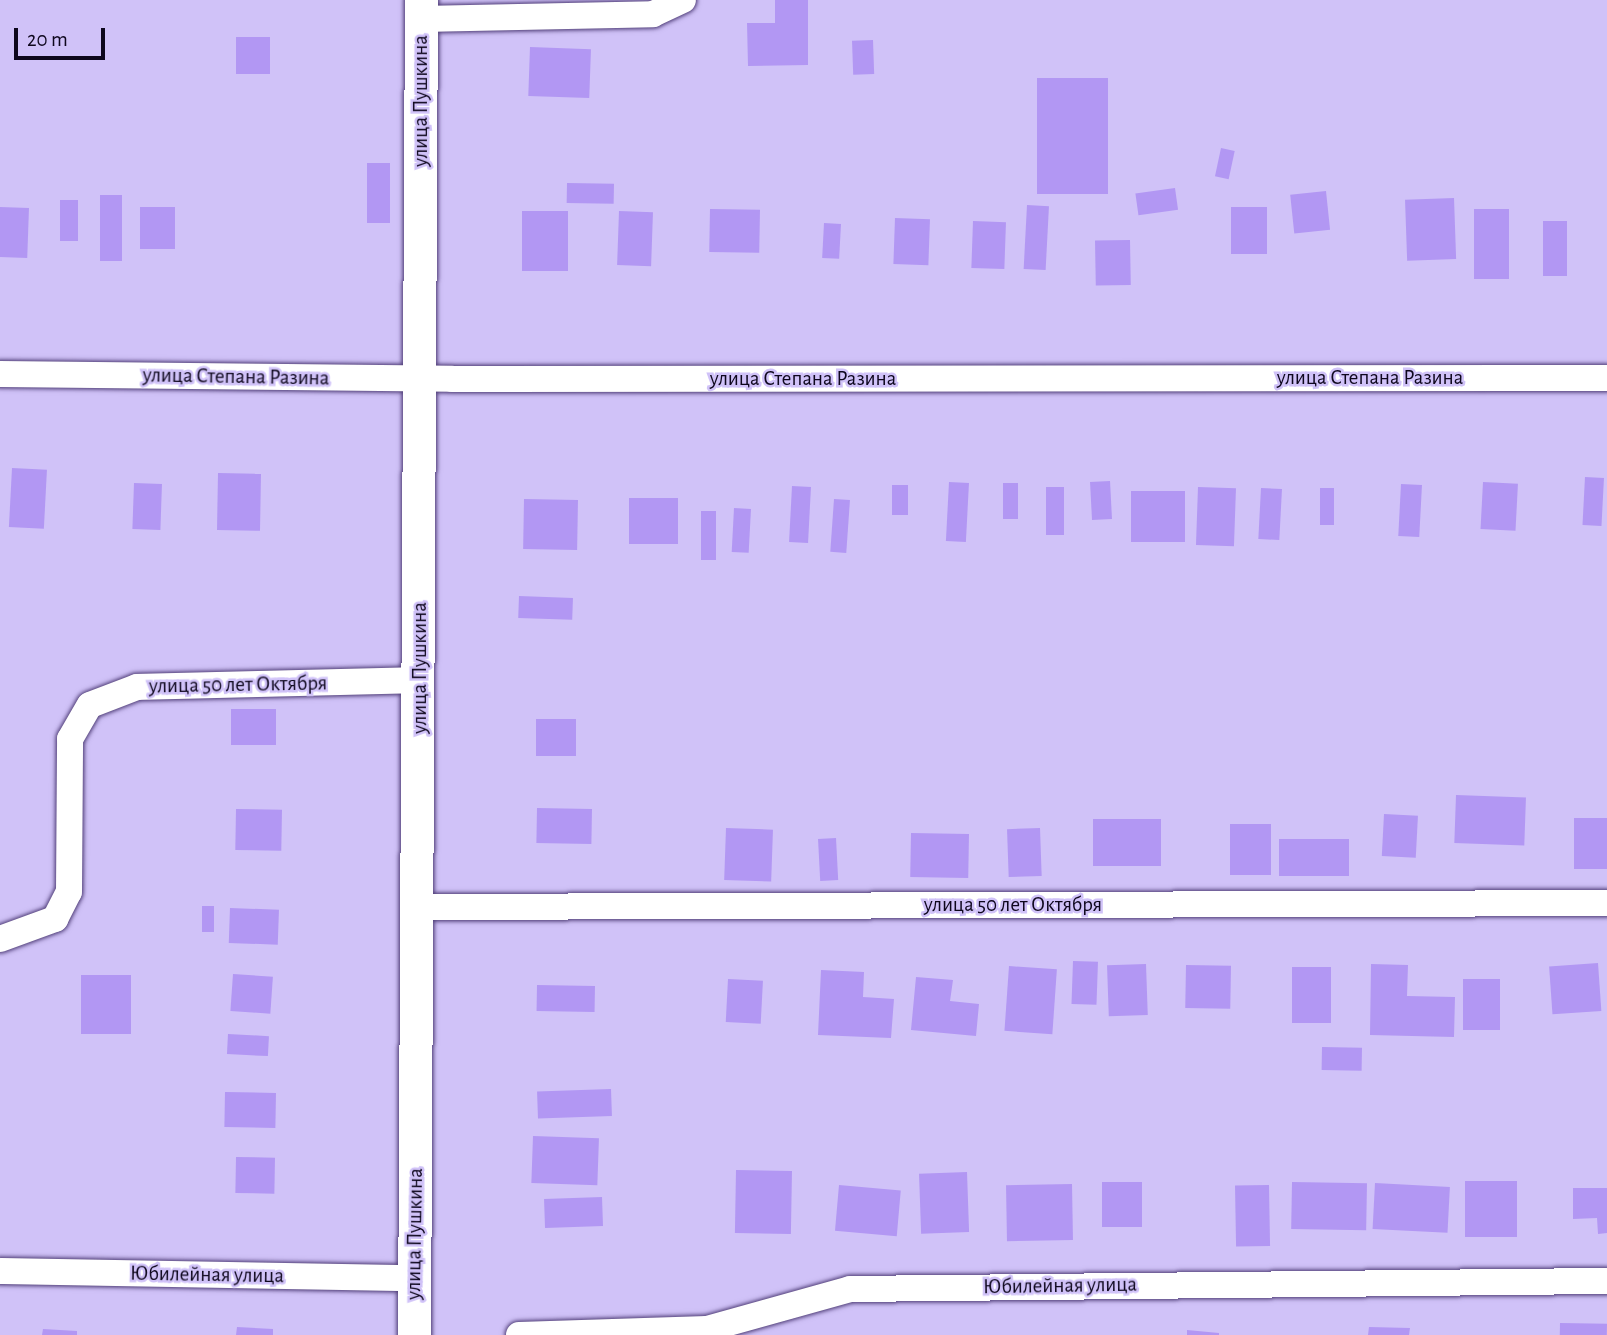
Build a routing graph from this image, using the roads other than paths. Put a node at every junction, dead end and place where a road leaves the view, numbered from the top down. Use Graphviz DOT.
graph roads {
  1 [pos="683,0"];
  2 [pos="421,9"];
  3 [pos="0,374"];
  4 [pos="1607,378"];
  5 [pos="418,379"];
  6 [pos="420,680"];
  7 [pos="1607,903"];
  8 [pos="420,907"];
  9 [pos="0,939"];
  10 [pos="0,1271"];
  11 [pos="414,1278"];
  12 [pos="1607,1281"];
  13 [pos="414,1335"];
  14 [pos="519,1335"];
  1 -- 2 [label="street"];
  2 -- 5 [label="street, улица Пушкина"];
  3 -- 5 [label="street, улица Степана Разина"];
  4 -- 5 [label="street, улица Степана Разина"];
  5 -- 6 [label="street, улица Пушкина"];
  6 -- 8 [label="street, улица Пушкина"];
  6 -- 9 [label="street, улица 50 лет Октября"];
  7 -- 8 [label="street, улица 50 лет Октября"];
  8 -- 11 [label="street, улица Пушкина"];
  10 -- 11 [label="street, Юбилейная улица"];
  11 -- 13 [label="street, улица Пушкина"];
  12 -- 14 [label="street, Юбилейная улица"];
}
